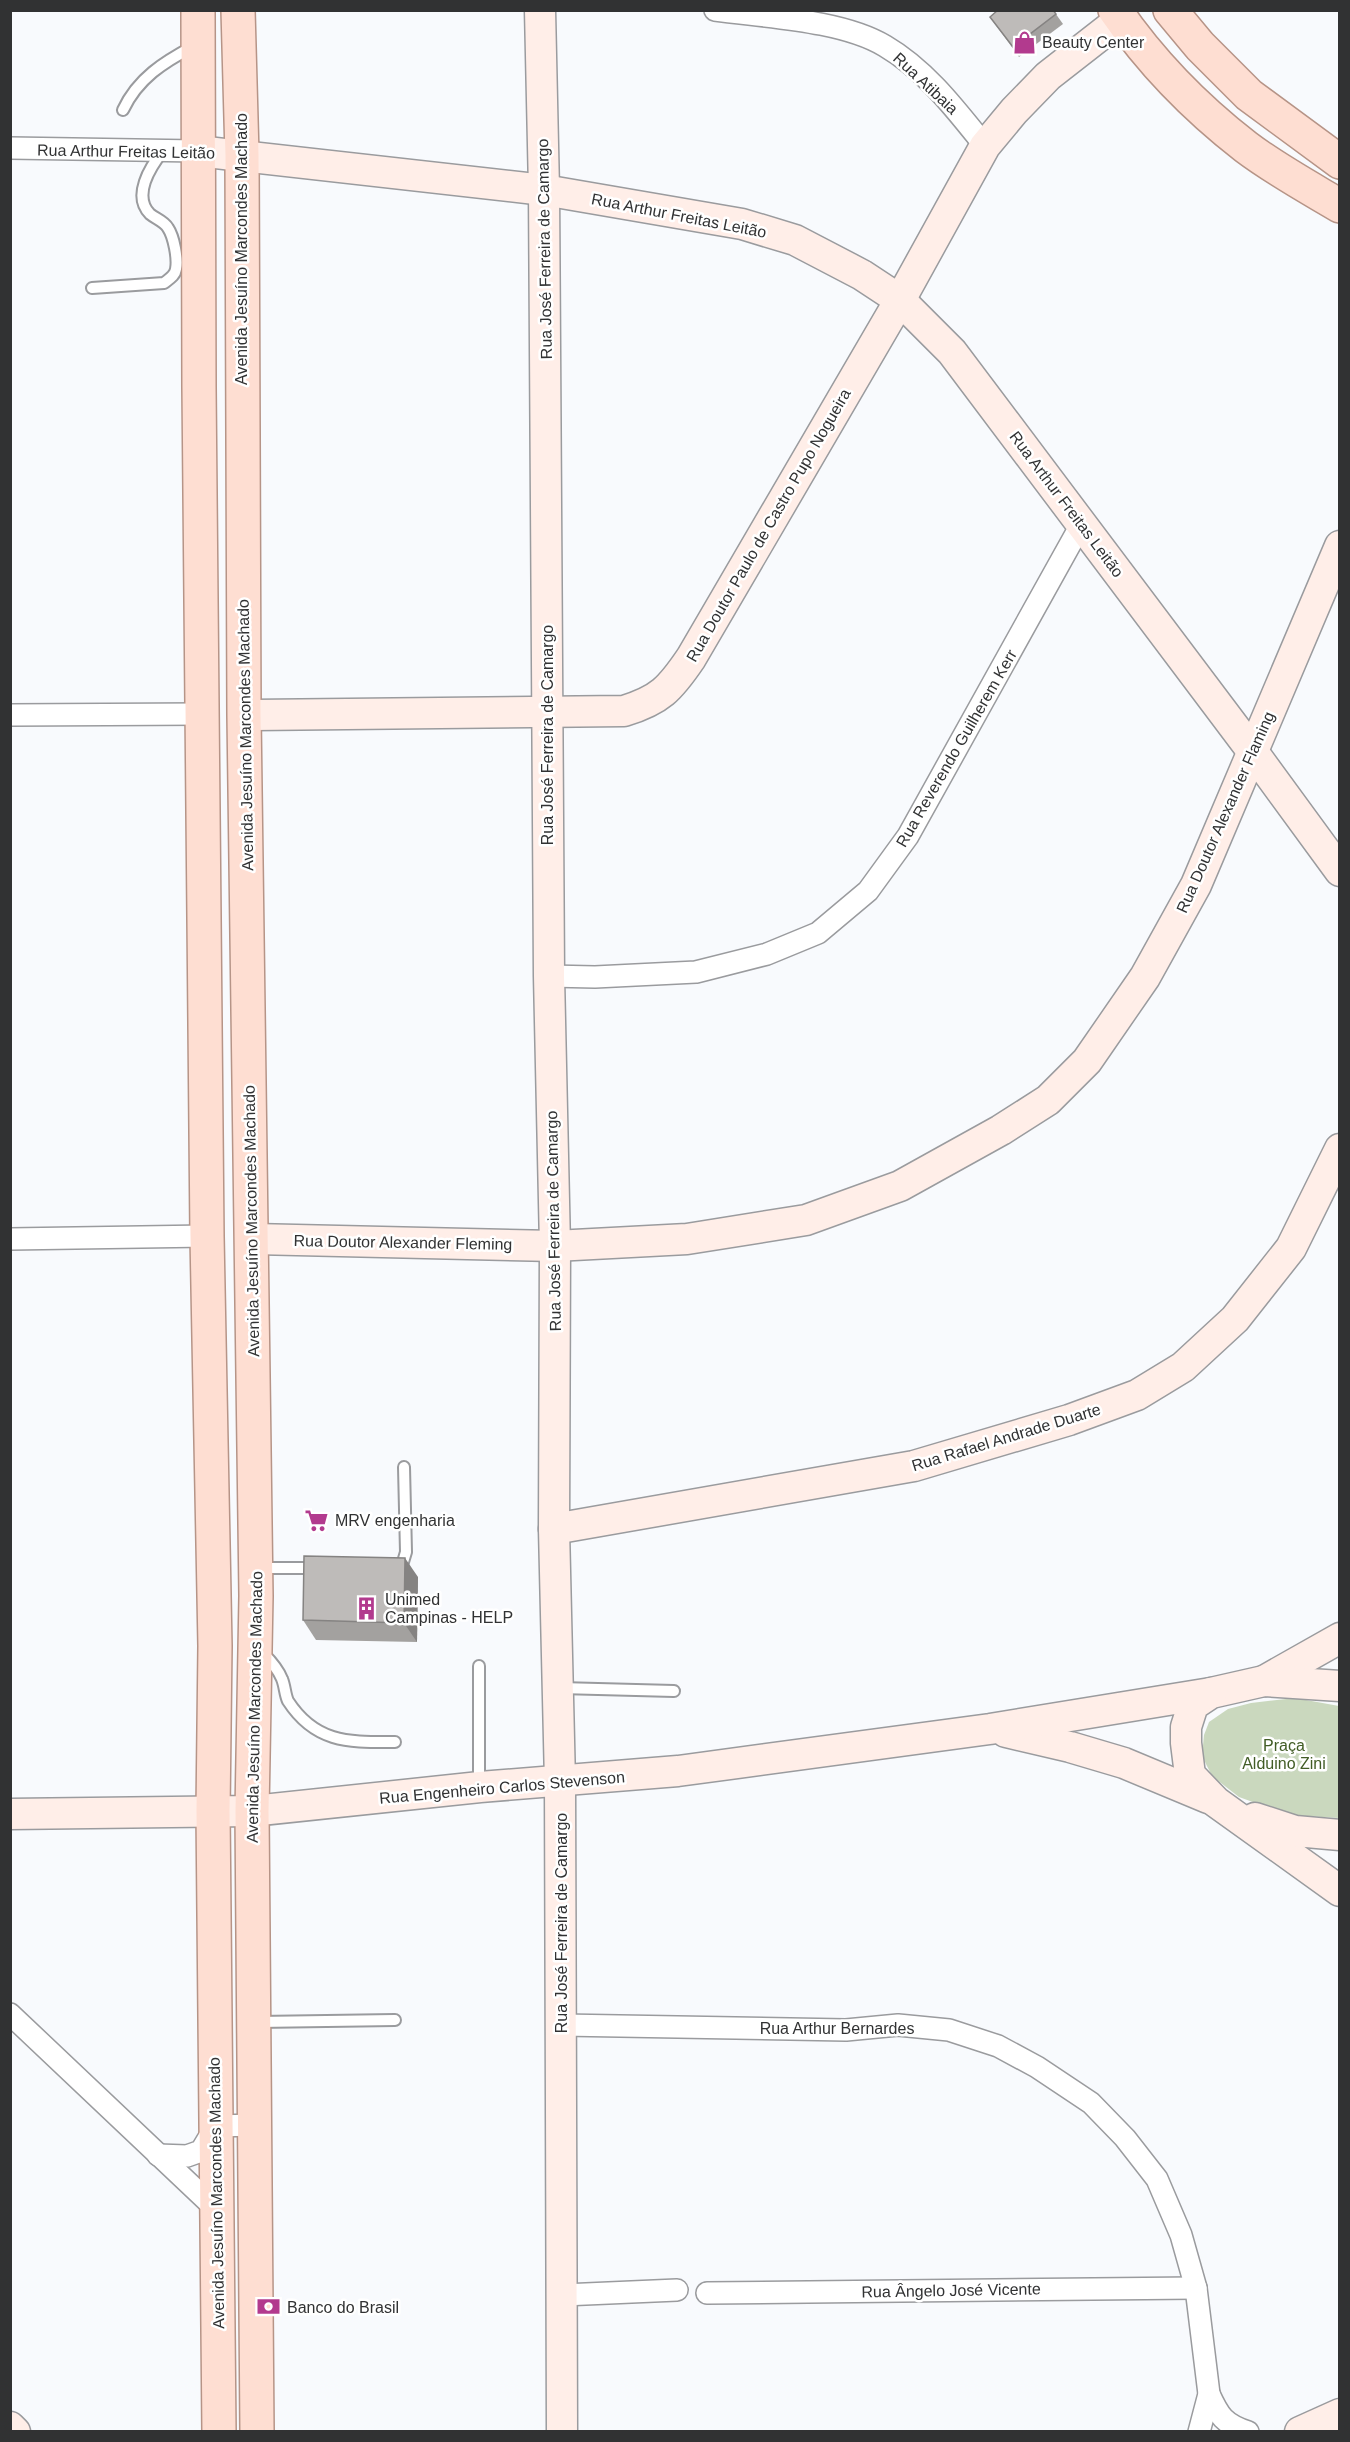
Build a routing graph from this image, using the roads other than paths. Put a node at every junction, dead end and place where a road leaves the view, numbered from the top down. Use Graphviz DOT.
graph roads {
  1 [pos="198,10"];
  2 [pos="238,10"];
  3 [pos="540,10"];
  4 [pos="715,10"];
  5 [pos="1170,10"];
  6 [pos="1118,15"];
  7 [pos="199,44"];
  8 [pos="123,110"];
  9 [pos="985,146"];
  10 [pos="10,148"];
  11 [pos="164,151"];
  12 [pos="198,151"];
  13 [pos="242,155"];
  14 [pos="1340,162"];
  15 [pos="544,190"];
  16 [pos="1340,206"];
  17 [pos="92,288"];
  18 [pos="900,300"];
  19 [pos="241,386"];
  20 [pos="199,387"];
  21 [pos="1082,523"];
  22 [pos="1340,546"];
  23 [pos="547,711"];
  24 [pos="202,714"];
  25 [pos="10,715"];
  26 [pos="244,715"];
  27 [pos="1253,752"];
  28 [pos="1340,871"];
  29 [pos="247,927"];
  30 [pos="204,930"];
  31 [pos="549,976"];
  32 [pos="248,1048"];
  33 [pos="205,1050"];
  34 [pos="1340,1149"];
  35 [pos="207,1236"];
  36 [pos="10,1239"];
  37 [pos="251,1239"];
  38 [pos="555,1246"];
  39 [pos="404,1467"];
  40 [pos="255,1493"];
  41 [pos="212,1494"];
  42 [pos="554,1530"];
  43 [pos="255,1568"];
  44 [pos="327,1568"];
  45 [pos="387,1568"];
  46 [pos="1340,1638"];
  47 [pos="215,1646"];
  48 [pos="256,1646"];
  49 [pos="479,1666"];
  50 [pos="1264,1681"];
  51 [pos="1340,1686"];
  52 [pos="558,1688"];
  53 [pos="674,1691"];
  54 [pos="1211,1693"];
  55 [pos="990,1729"];
  56 [pos="394,1742"];
  57 [pos="560,1782"];
  58 [pos="480,1787"];
  59 [pos="1216,1802"];
  60 [pos="213,1811"];
  61 [pos="252,1811"];
  62 [pos="10,1814"];
  63 [pos="1340,1835"];
  64 [pos="1340,1892"];
  65 [pos="214,1991"];
  66 [pos="254,2006"];
  67 [pos="10,2014"];
  68 [pos="395,2020"];
  69 [pos="562,2025"];
  70 [pos="255,2125"];
  71 [pos="216,2127"];
  72 [pos="158,2155"];
  73 [pos="217,2210"];
  74 [pos="1196,2288"];
  75 [pos="677,2290"];
  76 [pos="707,2293"];
  77 [pos="563,2295"];
  78 [pos="1209,2394"];
  79 [pos="1339,2414"];
  80 [pos="10,2427"];
  81 [pos="15,2432"];
  82 [pos="219,2432"];
  83 [pos="257,2432"];
  84 [pos="562,2432"];
  85 [pos="1199,2432"];
  86 [pos="1248,2432"];
  87 [pos="1300,2432"];
  1 -- 7 [label="main road, Avenida Jesuíno Marcondes Machado"];
  2 -- 13 [label="main road, Avenida Jesuíno Marcondes Machado"];
  3 -- 15 [label="street, Rua José Ferreira de Camargo"];
  4 -- 9 [label="street, Rua Atibaia"];
  5 -- 14 [label="main road"];
  6 -- 9 [label="street, Rua Doutor Paulo de Castro Pupo Nogueira"];
  6 -- 16 [label="main road"];
  7 -- 8 [label="lane"];
  7 -- 12 [label="main road, Avenida Jesuíno Marcondes Machado"];
  9 -- 18 [label="street, Rua Doutor Paulo de Castro Pupo Nogueira"];
  10 -- 11 [label="street, Rua Arthur Freitas Leitão"];
  11 -- 12 [label="street, Rua Arthur Freitas Leitão"];
  11 -- 17 [label="lane"];
  12 -- 13 [label="street, Rua Arthur Freitas Leitão"];
  12 -- 20 [label="main road, Avenida Jesuíno Marcondes Machado"];
  13 -- 15 [label="street, Rua Arthur Freitas Leitão"];
  13 -- 19 [label="main road, Avenida Jesuíno Marcondes Machado"];
  15 -- 18 [label="street, Rua Arthur Freitas Leitão"];
  15 -- 23 [label="street, Rua José Ferreira de Camargo"];
  18 -- 21 [label="street, Rua Arthur Freitas Leitão"];
  18 -- 23 [label="street, Rua Doutor Paulo de Castro Pupo Nogueira"];
  19 -- 20 [label="main road"];
  19 -- 26 [label="main road, Avenida Jesuíno Marcondes Machado"];
  20 -- 24 [label="main road, Avenida Jesuíno Marcondes Machado"];
  21 -- 27 [label="street, Rua Arthur Freitas Leitão"];
  21 -- 31 [label="street, Rua Reverendo Guilherem Kerr"];
  22 -- 27 [label="street, Rua Doutor Alexander Flaming"];
  23 -- 26 [label="street, Rua Doutor Paulo de Castro Pupo Nogueira"];
  23 -- 31 [label="street, Rua José Ferreira de Camargo"];
  24 -- 25 [label="street"];
  24 -- 30 [label="main road, Avenida Jesuíno Marcondes Machado"];
  26 -- 29 [label="main road, Avenida Jesuíno Marcondes Machado"];
  27 -- 28 [label="street, Rua Arthur Freitas Leitão"];
  27 -- 38 [label="street, Rua Doutor Alexander Flaming"];
  29 -- 30 [label="main road"];
  29 -- 32 [label="main road, Avenida Jesuíno Marcondes Machado"];
  30 -- 33 [label="main road, Avenida Jesuíno Marcondes Machado"];
  31 -- 38 [label="street, Rua José Ferreira de Camargo"];
  32 -- 33 [label="main road"];
  32 -- 37 [label="main road, Avenida Jesuíno Marcondes Machado"];
  33 -- 35 [label="main road, Avenida Jesuíno Marcondes Machado"];
  34 -- 42 [label="street, Rua Rafael Andrade Duarte"];
  35 -- 36 [label="street"];
  35 -- 41 [label="main road, Avenida Jesuíno Marcondes Machado"];
  37 -- 38 [label="street, Rua Doutor Alexander Fleming"];
  37 -- 40 [label="main road, Avenida Jesuíno Marcondes Machado"];
  38 -- 42 [label="street, Rua José Ferreira de Camargo"];
  39 -- 45 [label="lane"];
  40 -- 41 [label="main road"];
  40 -- 43 [label="main road, Avenida Jesuíno Marcondes Machado"];
  41 -- 47 [label="main road, Avenida Jesuíno Marcondes Machado"];
  42 -- 52 [label="street, Rua José Ferreira de Camargo"];
  43 -- 44 [label="lane"];
  43 -- 48 [label="main road, Avenida Jesuíno Marcondes Machado"];
  46 -- 50 [label="street"];
  47 -- 48 [label="main road"];
  47 -- 60 [label="main road, Avenida Jesuíno Marcondes Machado"];
  48 -- 56 [label="lane"];
  48 -- 61 [label="main road, Avenida Jesuíno Marcondes Machado"];
  49 -- 58 [label="lane"];
  50 -- 51 [label="street"];
  50 -- 54 [label="street, Rua Engenheiro Carlos Stevenson"];
  52 -- 53 [label="lane"];
  52 -- 57 [label="street, Rua José Ferreira de Camargo"];
  54 -- 55 [label="street, Rua Engenheiro Carlos Stevenson"];
  54 -- 59 [label="street"];
  55 -- 57 [label="street, Rua Engenheiro Carlos Stevenson"];
  55 -- 59 [label="street, Rua Engenheiro Carlos Stevenson"];
  57 -- 58 [label="street, Rua Engenheiro Carlos Stevenson"];
  57 -- 69 [label="street, Rua José Ferreira de Camargo"];
  58 -- 61 [label="street, Rua Engenheiro Carlos Stevenson"];
  59 -- 63 [label="street"];
  59 -- 64 [label="street"];
  60 -- 61 [label="street, Rua Engenheiro Carlos Stevenson"];
  60 -- 62 [label="street, Rua Engenheiro Carlos Stevenson"];
  60 -- 65 [label="main road, Avenida Jesuíno Marcondes Machado"];
  61 -- 66 [label="main road, Avenida Jesuíno Marcondes Machado"];
  65 -- 66 [label="main road"];
  65 -- 71 [label="main road, Avenida Jesuíno Marcondes Machado"];
  66 -- 68 [label="lane"];
  66 -- 70 [label="main road, Avenida Jesuíno Marcondes Machado"];
  67 -- 72 [label="street"];
  69 -- 74 [label="street, Rua Arthur Bernardes"];
  69 -- 77 [label="street, Rua José Ferreira de Camargo"];
  70 -- 71 [label="street"];
  70 -- 83 [label="main road, Avenida Jesuíno Marcondes Machado"];
  71 -- 72 [label="street"];
  71 -- 73 [label="main road, Avenida Jesuíno Marcondes Machado"];
  72 -- 73 [label="street"];
  73 -- 82 [label="main road, Avenida Jesuíno Marcondes Machado"];
  74 -- 76 [label="street, Rua Ângelo José Vicente"];
  74 -- 78 [label="street, Rua Arthur Bernardes"];
  75 -- 77 [label="street"];
  77 -- 84 [label="street, Rua José Ferreira de Camargo"];
  78 -- 85 [label="street, Rua Arthur Bernardes"];
  78 -- 86 [label="street"];
  79 -- 87 [label="street"];
  80 -- 81 [label="street"];
}
